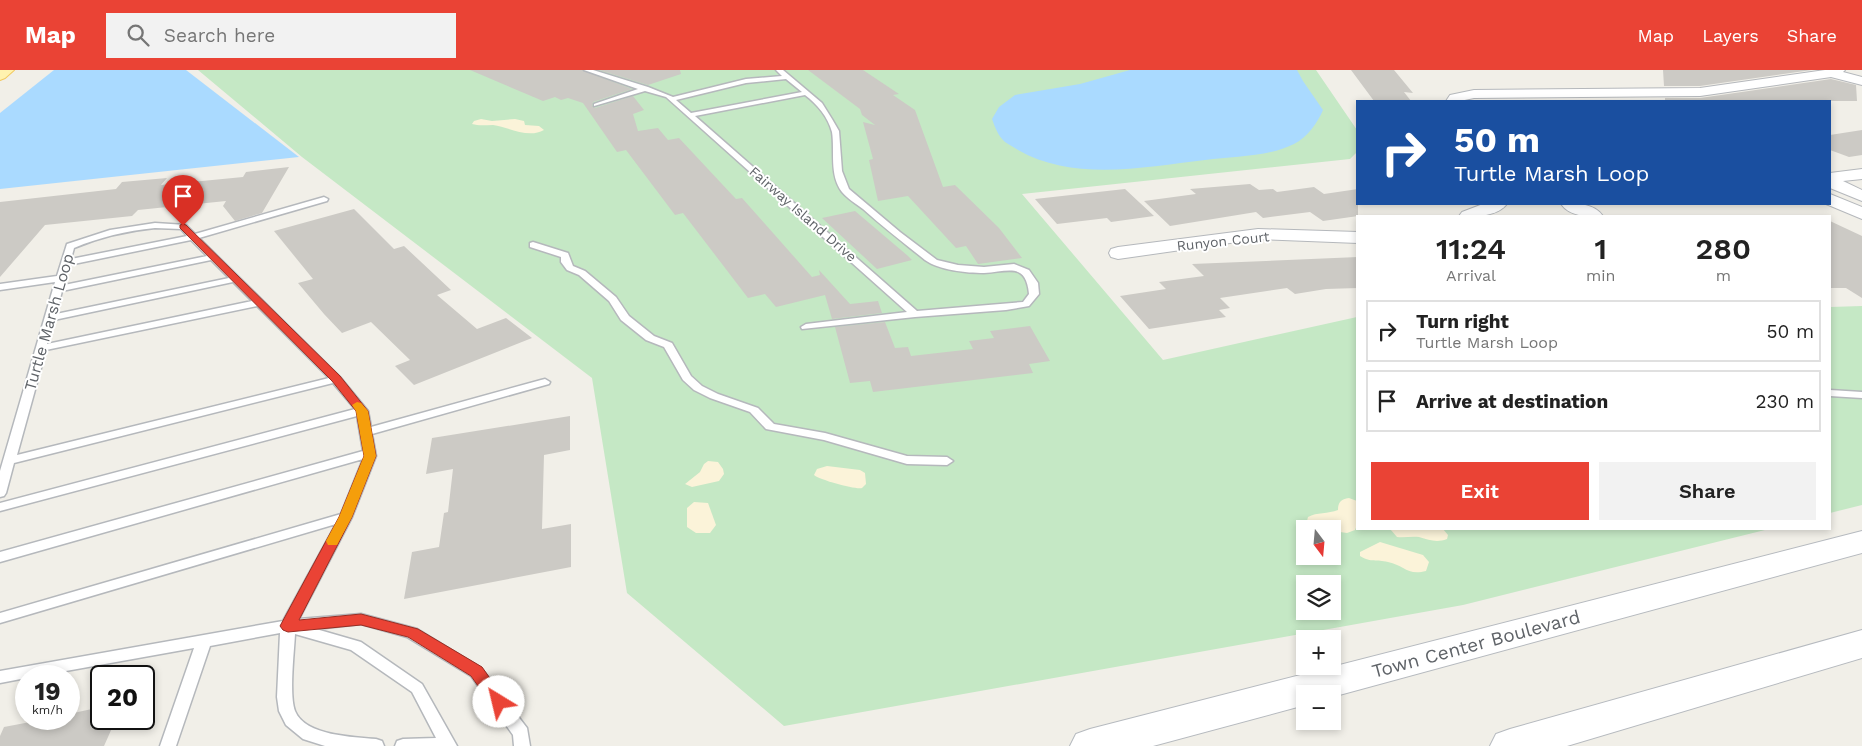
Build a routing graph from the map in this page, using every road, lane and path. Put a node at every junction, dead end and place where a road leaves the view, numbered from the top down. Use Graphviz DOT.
graph roads {
  1 [pos="6,70"];
  2 [pos="587,70"];
  3 [pos="779,70"];
  4 [pos="1835,72"];
  5 [pos="0,75"];
  6 [pos="788,77"];
  7 [pos="1862,81"];
  8 [pos="646,88"];
  9 [pos="807,93"];
  10 [pos="672,99"];
  11 [pos="1455,100"];
  12 [pos="596,105"];
  13 [pos="690,115"];
  14 [pos="1862,174"];
  15 [pos="1831,178"];
  16 [pos="1831,182"];
  17 [pos="1862,196"];
  18 [pos="1831,199"];
  19 [pos="324,200"];
  20 [pos="1496,205"];
  21 [pos="1572,205"];
  22 [pos="1862,214"];
  23 [pos="1470,215"];
  24 [pos="1592,215"];
  25 [pos="193,237"];
  26 [pos="1356,238"];
  27 [pos="533,245"];
  28 [pos="1118,253"];
  29 [pos="214,257"];
  30 [pos="65,263"];
  31 [pos="61,278"];
  32 [pos="236,279"];
  33 [pos="0,287"];
  34 [pos="58,290"];
  35 [pos="259,302"];
  36 [pos="915,314"];
  37 [pos="50,318"];
  38 [pos="806,327"];
  39 [pos="42,348"];
  40 [pos="336,379"];
  41 [pos="545,382"];
  42 [pos="1831,393"];
  43 [pos="1862,395"];
  44 [pos="362,411"];
  45 [pos="366,432"];
  46 [pos="369,453"];
  47 [pos="9,461"];
  48 [pos="947,461"];
  49 [pos="0,493"];
  50 [pos="0,507"];
  51 [pos="346,517"];
  52 [pos="1862,542"];
  53 [pos="0,557"];
  54 [pos="0,618"];
  55 [pos="288,626"];
  56 [pos="204,641"];
  57 [pos="1862,644"];
  58 [pos="0,677"];
  59 [pos="449,745"];
  60 [pos="168,746"];
  61 [pos="376,746"];
  62 [pos="403,746"];
  63 [pos="522,746"];
  64 [pos="1090,746"];
  65 [pos="1510,746"];
  1 -- 5 [label="main road"];
  2 -- 8 [label="lane, Fairway Island Drive"];
  3 -- 6 [label="lane"];
  4 -- 7 [label="street"];
  4 -- 11 [label="street"];
  6 -- 9 [label="lane"];
  6 -- 10 [label="lane"];
  8 -- 10 [label="lane, Fairway Island Drive"];
  8 -- 12 [label="lane"];
  9 -- 13 [label="lane"];
  9 -- 36 [label="lane"];
  10 -- 13 [label="lane, Fairway Island Drive"];
  13 -- 36 [label="lane, Fairway Island Drive"];
  14 -- 15 [label="street"];
  16 -- 17 [label="street"];
  18 -- 22 [label="street"];
  19 -- 25 [label="lane"];
  20 -- 23 [label="street"];
  21 -- 24 [label="street"];
  25 -- 29 [label="lane, Turtle Marsh Loop"];
  25 -- 30 [label="lane"];
  25 -- 30 [label="lane, Turtle Marsh Loop"];
  26 -- 28 [label="street, Runyon Court"];
  27 -- 48 [label="lane"];
  29 -- 32 [label="lane, Turtle Marsh Loop"];
  29 -- 34 [label="lane"];
  30 -- 31 [label="lane, Turtle Marsh Loop"];
  31 -- 33 [label="lane"];
  31 -- 34 [label="lane, Turtle Marsh Loop"];
  32 -- 35 [label="lane, Turtle Marsh Loop"];
  32 -- 37 [label="lane"];
  34 -- 37 [label="lane, Turtle Marsh Loop"];
  35 -- 39 [label="lane"];
  35 -- 40 [label="lane, Turtle Marsh Loop"];
  36 -- 38 [label="lane"];
  37 -- 39 [label="lane, Turtle Marsh Loop"];
  39 -- 47 [label="lane, Turtle Marsh Loop"];
  40 -- 44 [label="lane, Turtle Marsh Loop"];
  40 -- 47 [label="lane"];
  41 -- 45 [label="lane"];
  42 -- 43 [label="lane"];
  44 -- 45 [label="lane, Turtle Marsh Loop"];
  44 -- 50 [label="lane"];
  45 -- 46 [label="lane, Turtle Marsh Loop"];
  46 -- 51 [label="lane, Turtle Marsh Loop"];
  46 -- 53 [label="lane"];
  47 -- 49 [label="lane, Turtle Marsh Loop"];
  51 -- 54 [label="lane"];
  51 -- 55 [label="lane, Turtle Marsh Loop"];
  52 -- 64 [label="main road, Town Center Boulevard"];
  55 -- 56 [label="lane"];
  55 -- 59 [label="lane"];
  55 -- 61 [label="lane"];
  55 -- 63 [label="lane"];
  56 -- 58 [label="lane"];
  56 -- 60 [label="lane"];
  57 -- 65 [label="main road"];
  59 -- 62 [label="lane"];
}
